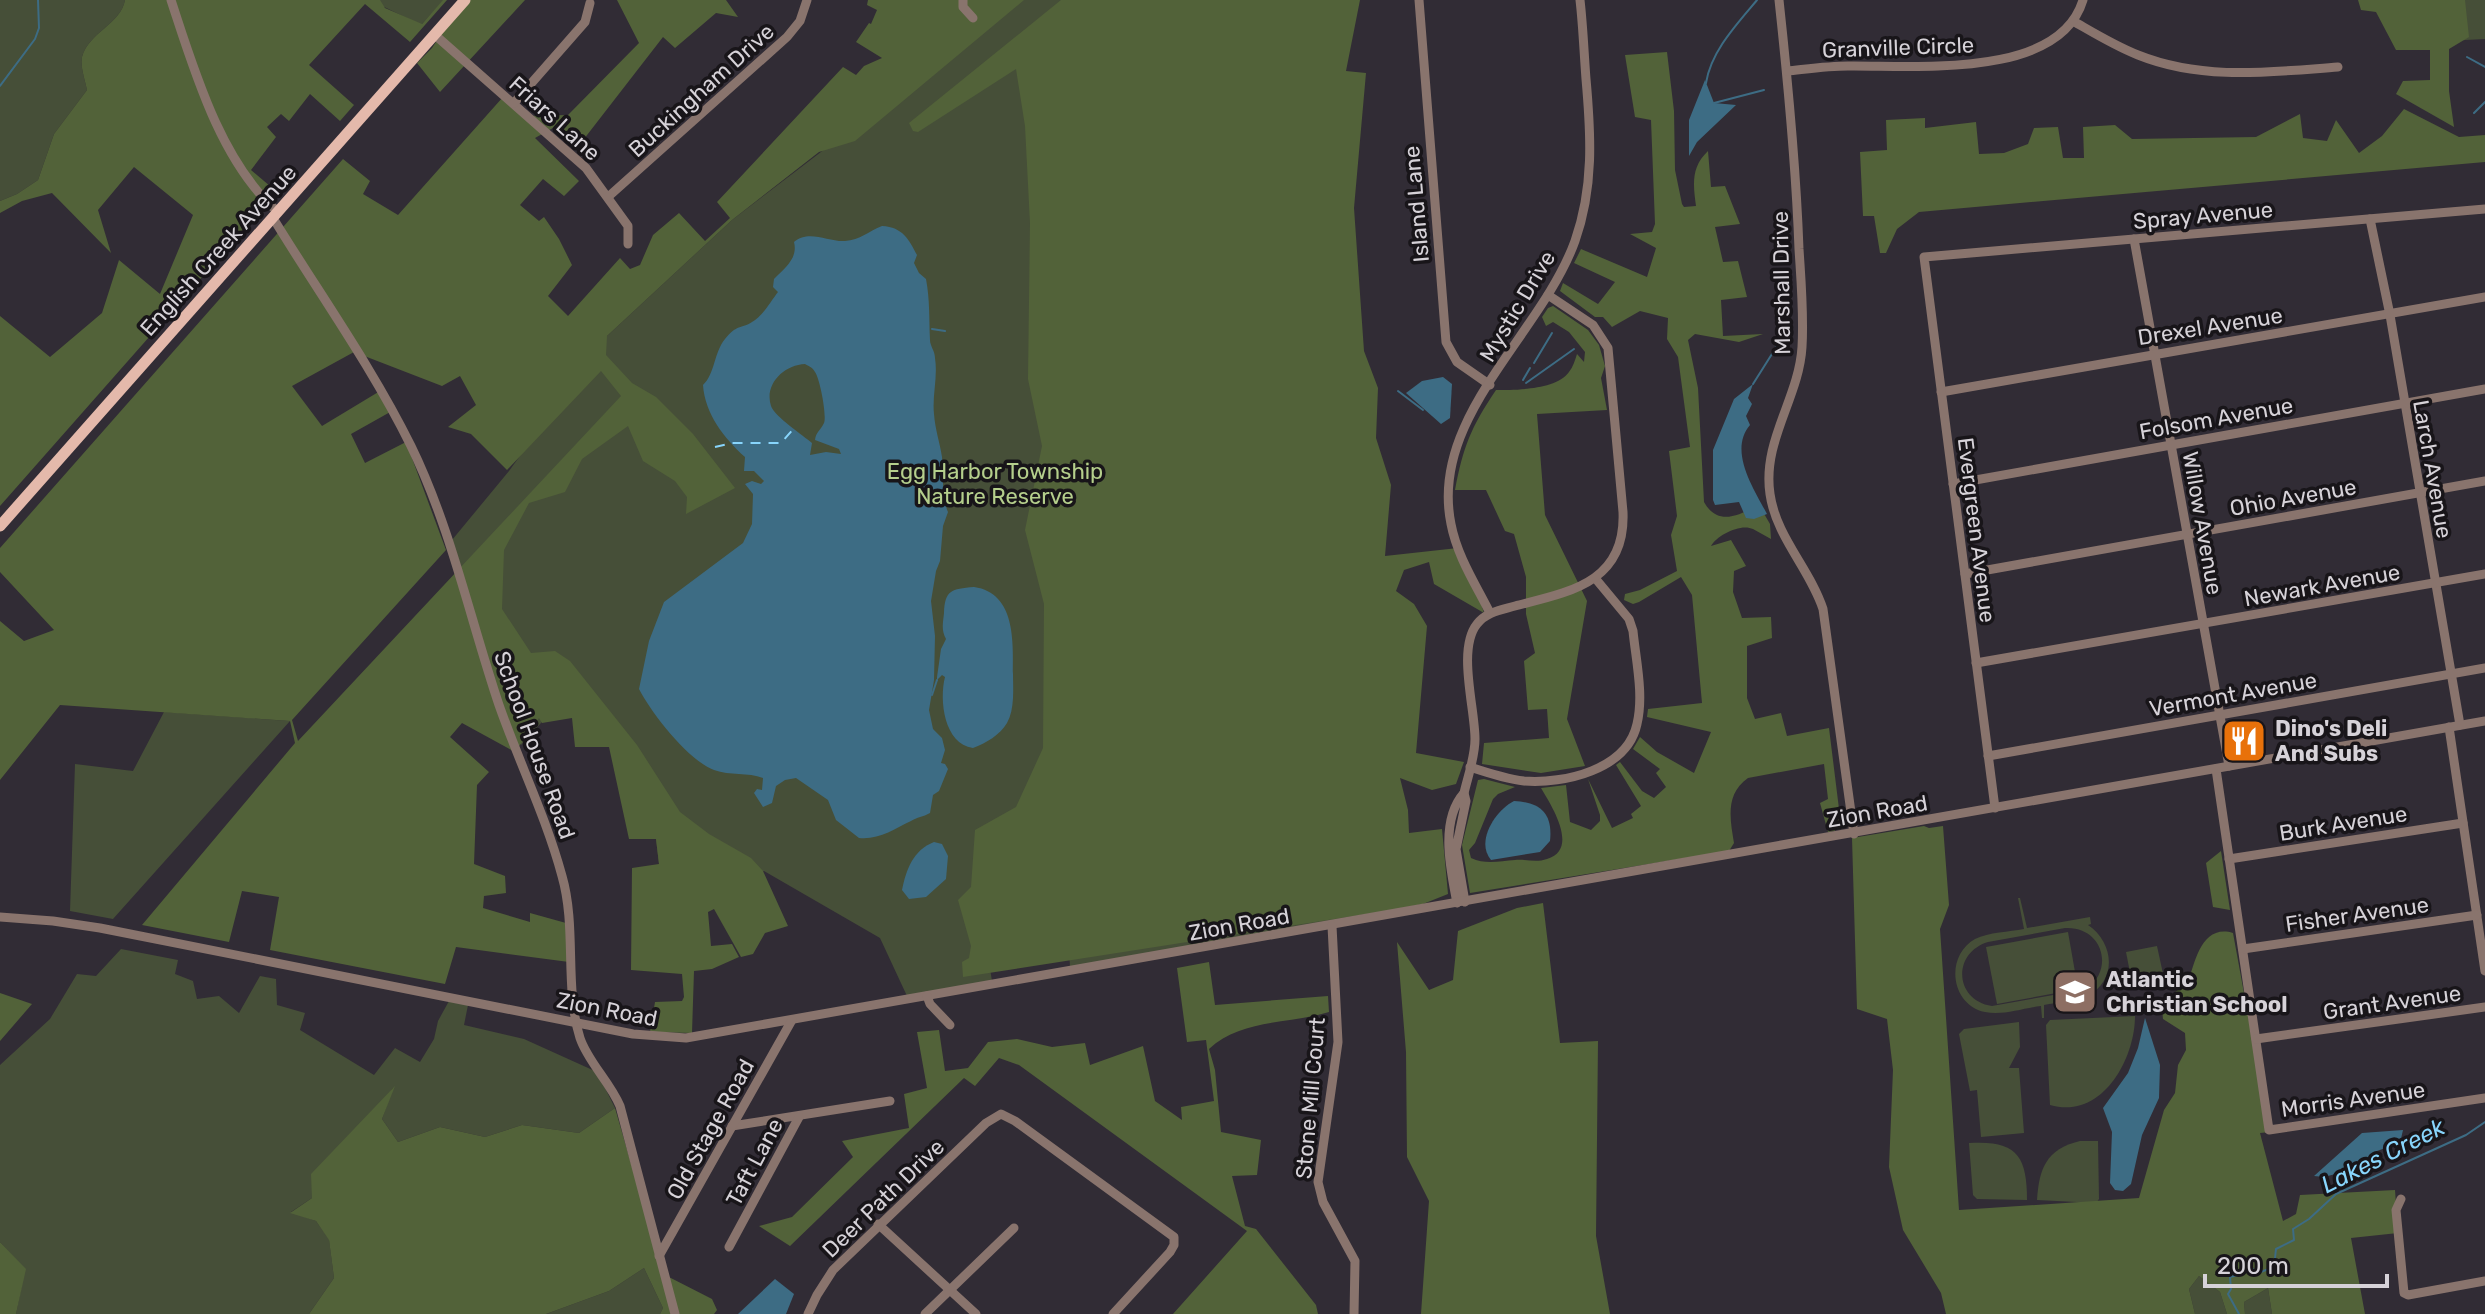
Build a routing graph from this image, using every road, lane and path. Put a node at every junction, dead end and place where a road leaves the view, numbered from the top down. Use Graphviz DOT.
graph roads {
  1 [pos="171,0"];
  2 [pos="465,0"];
  3 [pos="807,0"];
  4 [pos="963,0"];
  5 [pos="1419,0"];
  6 [pos="1580,0"];
  7 [pos="1779,0"];
  8 [pos="2083,0"];
  9 [pos="590,3"];
  10 [pos="973,18"];
  11 [pos="2073,21"];
  12 [pos="435,35"];
  13 [pos="2338,67"];
  14 [pos="1787,71"];
  15 [pos="514,103"];
  16 [pos="608,197"];
  17 [pos="2485,209"];
  18 [pos="275,215"];
  19 [pos="2370,219"];
  20 [pos="2134,239"];
  21 [pos="628,244"];
  22 [pos="1924,257"];
  23 [pos="1548,295"];
  24 [pos="2485,297"];
  25 [pos="2390,315"];
  26 [pos="2155,353"];
  27 [pos="1490,385"];
  28 [pos="2485,389"];
  29 [pos="1941,392"];
  30 [pos="2403,403"];
  31 [pos="2171,444"];
  32 [pos="2485,481"];
  33 [pos="1953,484"];
  34 [pos="2419,493"];
  35 [pos="0,526"];
  36 [pos="2187,534"];
  37 [pos="1965,574"];
  38 [pos="2485,574"];
  39 [pos="1595,578"];
  40 [pos="2435,583"];
  41 [pos="1490,613"];
  42 [pos="2203,624"];
  43 [pos="1976,663"];
  44 [pos="2485,668"];
  45 [pos="2451,674"];
  46 [pos="2219,714"];
  47 [pos="2485,721"];
  48 [pos="2455,726"];
  49 [pos="1988,756"];
  50 [pos="2229,766"];
  51 [pos="1470,767"];
  52 [pos="2216,769"];
  53 [pos="1995,808"];
  54 [pos="2463,823"];
  55 [pos="1854,834"];
  56 [pos="2229,859"];
  57 [pos="1461,902"];
  58 [pos="2477,915"];
  59 [pos="0,917"];
  60 [pos="1332,926"];
  61 [pos="2243,949"];
  62 [pos="2485,971"];
  63 [pos="927,996"];
  64 [pos="2485,1007"];
  65 [pos="792,1020"];
  66 [pos="577,1022"];
  67 [pos="950,1025"];
  68 [pos="2256,1039"];
  69 [pos="2485,1098"];
  70 [pos="890,1101"];
  71 [pos="799,1117"];
  72 [pos="732,1126"];
  73 [pos="2269,1130"];
  74 [pos="2270,1141"];
  75 [pos="2401,1199"];
  76 [pos="878,1224"];
  77 [pos="1014,1228"];
  78 [pos="729,1247"];
  79 [pos="659,1256"];
  80 [pos="2485,1281"];
  81 [pos="949,1290"];
  82 [pos="675,1314"];
  83 [pos="808,1314"];
  84 [pos="925,1314"];
  85 [pos="976,1314"];
  86 [pos="1113,1314"];
  87 [pos="1354,1314"];
  1 -- 18 [label="street, School House Road"];
  2 -- 12 [label="main road, English Creek Avenue"];
  3 -- 16 [label="street, Buckingham Drive"];
  4 -- 10 [label="street"];
  5 -- 27 [label="street, Island Lane"];
  6 -- 23 [label="street, Mystic Drive"];
  7 -- 14 [label="street, Marshall Drive"];
  8 -- 11 [label="street, Granville Circle"];
  9 -- 15 [label="street"];
  11 -- 13 [label="street"];
  11 -- 14 [label="street, Granville Circle"];
  12 -- 15 [label="street, Friars Lane"];
  12 -- 18 [label="main road, English Creek Avenue"];
  14 -- 55 [label="street, Marshall Drive"];
  15 -- 16 [label="street, Friars Lane"];
  16 -- 21 [label="street, Friars Lane"];
  17 -- 19 [label="street, Spray Avenue"];
  18 -- 35 [label="main road, English Creek Avenue"];
  18 -- 66 [label="street, School House Road"];
  19 -- 20 [label="street, Spray Avenue"];
  19 -- 25 [label="street, Larch Avenue"];
  20 -- 22 [label="street, Spray Avenue"];
  20 -- 26 [label="street, Willow Avenue"];
  22 -- 29 [label="street, Evergreen Avenue"];
  23 -- 27 [label="street, Mystic Drive"];
  23 -- 39 [label="street"];
  24 -- 25 [label="street, Drexel Avenue"];
  25 -- 26 [label="street, Drexel Avenue"];
  25 -- 30 [label="street, Larch Avenue"];
  26 -- 29 [label="street, Drexel Avenue"];
  26 -- 31 [label="street, Willow Avenue"];
  27 -- 41 [label="street, Mystic Drive"];
  28 -- 30 [label="street, Folsom Avenue"];
  29 -- 33 [label="street, Evergreen Avenue"];
  30 -- 31 [label="street, Folsom Avenue"];
  30 -- 34 [label="street, Larch Avenue"];
  31 -- 33 [label="street, Folsom Avenue"];
  31 -- 36 [label="street, Willow Avenue"];
  32 -- 34 [label="street, Ohio Avenue"];
  33 -- 37 [label="street, Evergreen Avenue"];
  34 -- 36 [label="street, Ohio Avenue"];
  34 -- 40 [label="street, Larch Avenue"];
  36 -- 37 [label="street, Ohio Avenue"];
  36 -- 42 [label="street, Willow Avenue"];
  37 -- 43 [label="street, Evergreen Avenue"];
  38 -- 40 [label="street, Newark Avenue"];
  39 -- 41 [label="street"];
  39 -- 51 [label="street"];
  40 -- 42 [label="street, Newark Avenue"];
  40 -- 45 [label="street, Larch Avenue"];
  41 -- 51 [label="street"];
  42 -- 43 [label="street, Newark Avenue"];
  42 -- 46 [label="street, Willow Avenue"];
  43 -- 49 [label="street, Evergreen Avenue"];
  44 -- 45 [label="street, Vermont Avenue"];
  45 -- 46 [label="street, Vermont Avenue"];
  45 -- 48 [label="street, Larch Avenue"];
  46 -- 49 [label="street, Vermont Avenue"];
  46 -- 50 [label="street, Willow Avenue"];
  47 -- 48 [label="street, Zion Road"];
  48 -- 50 [label="street, Zion Road"];
  48 -- 54 [label="street, Larch Avenue"];
  49 -- 53 [label="street, Evergreen Avenue"];
  50 -- 52 [label="street, Zion Road"];
  51 -- 57 [label="street"];
  52 -- 53 [label="street, Zion Road"];
  52 -- 56 [label="street, Morris Avenue"];
  53 -- 55 [label="street, Zion Road"];
  54 -- 56 [label="street, Burk Avenue"];
  54 -- 58 [label="street, Larch Avenue"];
  55 -- 57 [label="street, Zion Road"];
  56 -- 61 [label="street, Morris Avenue"];
  57 -- 60 [label="street, Zion Road"];
  58 -- 61 [label="street, Fisher Avenue"];
  58 -- 62 [label="street, Larch Avenue"];
  59 -- 66 [label="street, Zion Road"];
  60 -- 63 [label="street, Zion Road"];
  60 -- 87 [label="street, Stone Mill Court"];
  61 -- 68 [label="street, Morris Avenue"];
  63 -- 65 [label="street, Zion Road"];
  63 -- 67 [label="street"];
  64 -- 68 [label="street, Grant Avenue"];
  65 -- 66 [label="street, Zion Road"];
  65 -- 72 [label="street, Old Stage Road"];
  66 -- 79 [label="street, School House Road"];
  68 -- 73 [label="street, Morris Avenue"];
  69 -- 73 [label="street, Morris Avenue"];
  70 -- 71 [label="street"];
  71 -- 72 [label="street"];
  71 -- 78 [label="street, Taft Lane"];
  72 -- 79 [label="street, Old Stage Road"];
  73 -- 74 [label="street"];
  75 -- 80 [label="street"];
  76 -- 81 [label="street"];
  76 -- 83 [label="street, Deer Path Drive"];
  76 -- 86 [label="street, Deer Path Drive"];
  77 -- 81 [label="street"];
  79 -- 82 [label="street, School House Road"];
  81 -- 84 [label="street"];
  81 -- 85 [label="street"];
}
